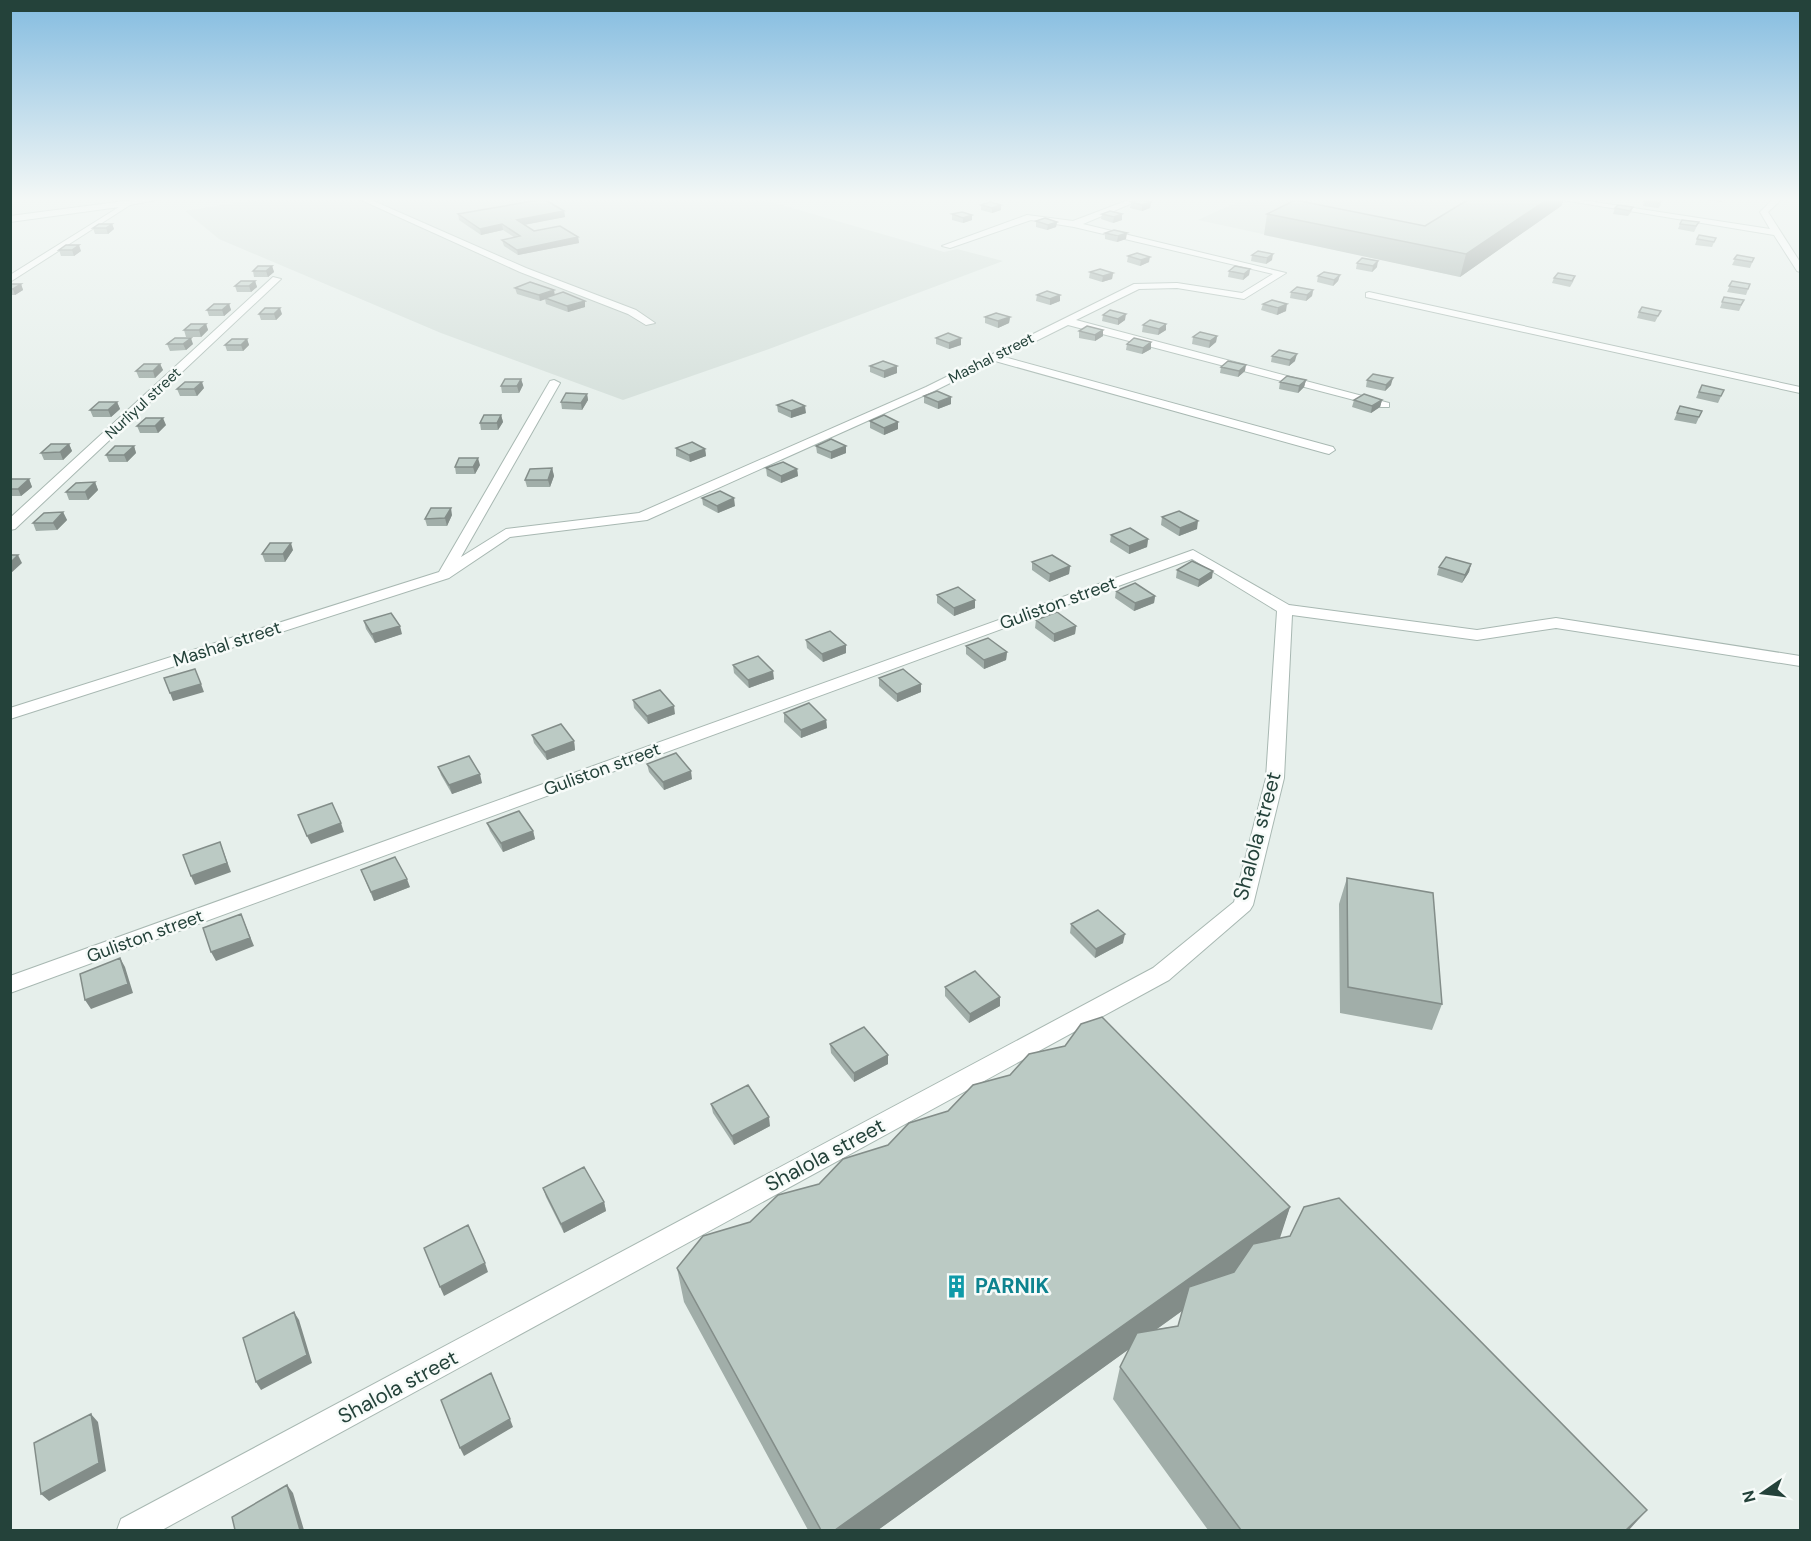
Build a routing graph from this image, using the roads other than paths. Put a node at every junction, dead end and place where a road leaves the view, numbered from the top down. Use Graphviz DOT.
graph roads {
  1 [pos="23,271"];
  2 [pos="525,271"];
  3 [pos="1272,271"];
  4 [pos="10,279"];
  5 [pos="276,279"];
  6 [pos="1369,296"];
  7 [pos="1066,321"];
  8 [pos="650,323"];
  9 [pos="993,357"];
  10 [pos="554,383"];
  11 [pos="1800,390"];
  12 [pos="1385,405"];
  13 [pos="1329,450"];
  14 [pos="10,526"];
  15 [pos="444,574"];
  16 [pos="1285,609"];
  17 [pos="1800,661"];
  18 [pos="10,714"];
  19 [pos="10,985"];
  20 [pos="132,1530"];
  1 -- 4 [label="street"];
  2 -- 8 [label="street"];
  3 -- 7 [label="street, Mashal street"];
  5 -- 14 [label="street, Nurliyul street"];
  6 -- 11 [label="street"];
  7 -- 9 [label="street, Mashal street"];
  7 -- 12 [label="street"];
  9 -- 13 [label="street"];
  9 -- 15 [label="street, Mashal street"];
  10 -- 15 [label="street"];
  15 -- 18 [label="street, Mashal street"];
  16 -- 17 [label="street"];
  16 -- 19 [label="street, Guliston street"];
  16 -- 20 [label="street, Shalola street"];
}
